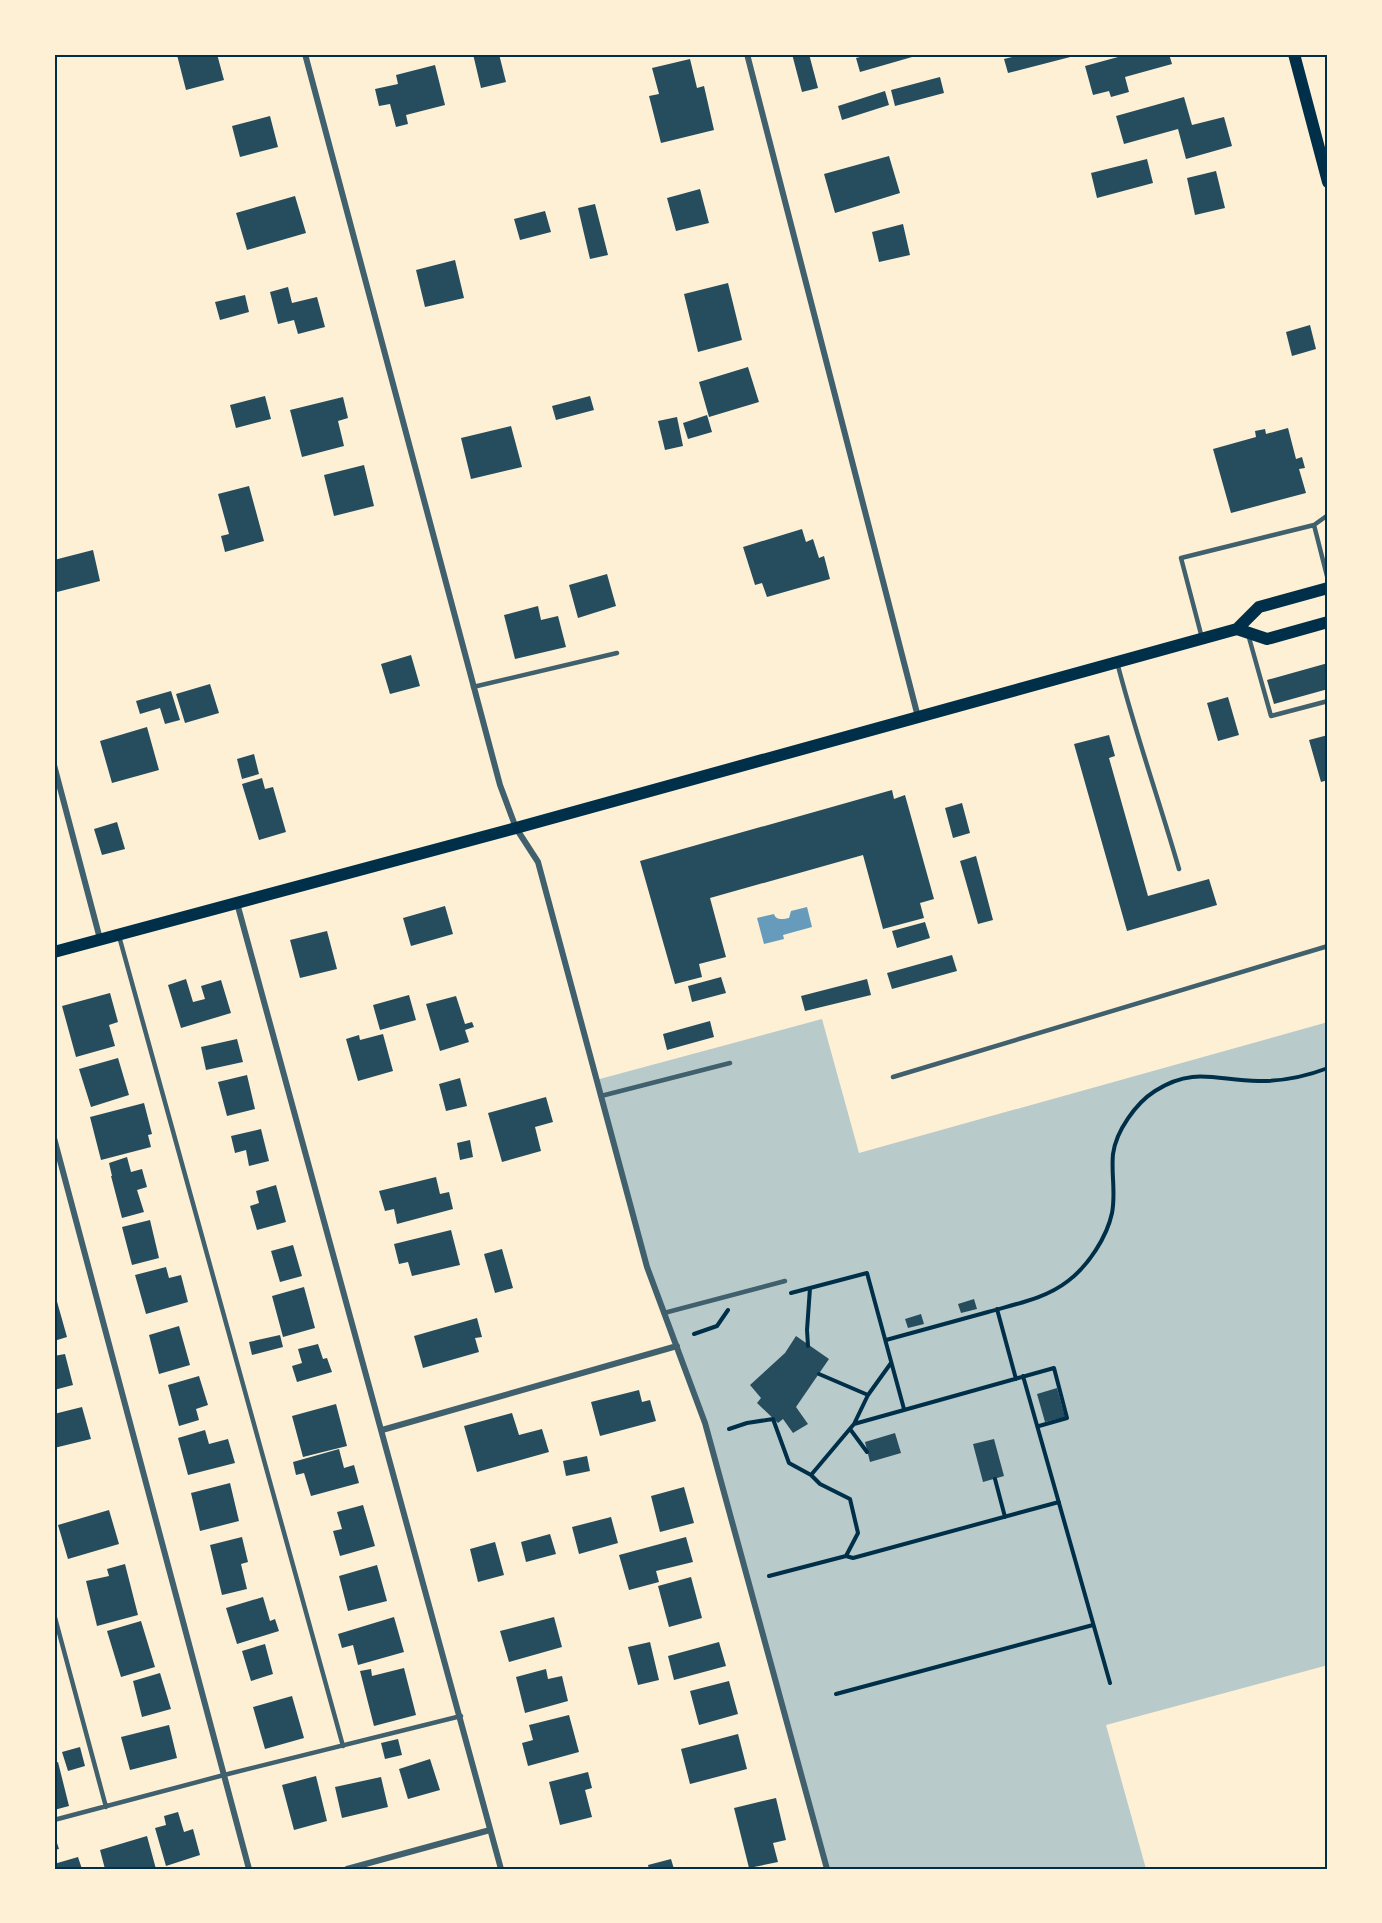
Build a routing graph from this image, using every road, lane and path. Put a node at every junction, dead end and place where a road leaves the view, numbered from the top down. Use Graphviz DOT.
graph roads {
  1 [pos="304,54"];
  2 [pos="747,54"];
  3 [pos="1294,54"];
  4 [pos="1328,182"];
  5 [pos="1328,515"];
  6 [pos="1314,525"];
  7 [pos="1328,580"];
  8 [pos="1328,588"];
  9 [pos="1328,622"];
  10 [pos="1242,630"];
  11 [pos="1202,639"];
  12 [pos="617,653"];
  13 [pos="1117,662"];
  14 [pos="473,687"];
  15 [pos="1328,701"];
  16 [pos="918,717"];
  17 [pos="54,765"];
  18 [pos="516,828"];
  19 [pos="1179,868"];
  20 [pos="237,902"];
  21 [pos="119,934"];
  22 [pos="100,939"];
  23 [pos="1328,946"];
  24 [pos="54,952"];
  25 [pos="730,1063"];
  26 [pos="1328,1068"];
  27 [pos="893,1077"];
  28 [pos="601,1096"];
  29 [pos="54,1138"];
  30 [pos="785,1281"];
  31 [pos="810,1288"];
  32 [pos="789,1294"];
  33 [pos="738,1307"];
  34 [pos="997,1309"];
  35 [pos="664,1313"];
  36 [pos="694,1334"];
  37 [pos="886,1340"];
  38 [pos="677,1346"];
  39 [pos="808,1346"];
  40 [pos="892,1362"];
  41 [pos="819,1374"];
  42 [pos="1023,1376"];
  43 [pos="1016,1378"];
  44 [pos="868,1395"];
  45 [pos="904,1409"];
  46 [pos="854,1424"];
  47 [pos="1039,1426"];
  48 [pos="729,1429"];
  49 [pos="850,1429"];
  50 [pos="382,1430"];
  51 [pos="867,1452"];
  52 [pos="811,1475"];
  53 [pos="995,1479"];
  54 [pos="1059,1502"];
  55 [pos="1005,1517"];
  56 [pos="846,1556"];
  57 [pos="769,1576"];
  58 [pos="54,1614"];
  59 [pos="1094,1625"];
  60 [pos="1110,1683"];
  61 [pos="836,1694"];
  62 [pos="461,1716"];
  63 [pos="343,1746"];
  64 [pos="224,1775"];
  65 [pos="106,1807"];
  66 [pos="54,1820"];
  67 [pos="490,1830"];
  68 [pos="356,1868"];
  69 [pos="249,1869"];
  70 [pos="347,1869"];
  71 [pos="501,1869"];
  72 [pos="827,1869"];
  1 -- 14 [label="street"];
  2 -- 16 [label="street"];
  3 -- 4 [label="main road"];
  5 -- 6 [label="lane"];
  6 -- 7 [label="lane"];
  6 -- 11 [label="lane"];
  8 -- 10 [label="main road"];
  9 -- 10 [label="main road"];
  10 -- 11 [label="main road"];
  10 -- 15 [label="lane"];
  11 -- 13 [label="main road"];
  12 -- 14 [label="lane"];
  13 -- 16 [label="main road"];
  13 -- 19 [label="lane"];
  14 -- 18 [label="street"];
  16 -- 18 [label="main road"];
  17 -- 22 [label="street"];
  18 -- 20 [label="main road"];
  18 -- 28 [label="street"];
  20 -- 21 [label="main road"];
  20 -- 50 [label="street"];
  21 -- 22 [label="main road"];
  21 -- 63 [label="lane"];
  22 -- 24 [label="main road"];
  23 -- 27 [label="lane"];
  25 -- 28 [label="lane"];
  26 -- 34 [label="path"];
  28 -- 35 [label="street"];
  29 -- 64 [label="street"];
  30 -- 35 [label="lane"];
  31 -- 32 [label="path"];
  31 -- 37 [label="path"];
  31 -- 39 [label="path"];
  33 -- 36 [label="path"];
  34 -- 37 [label="path"];
  34 -- 43 [label="path"];
  35 -- 38 [label="street"];
  37 -- 40 [label="path"];
  38 -- 50 [label="street"];
  38 -- 72 [label="street"];
  40 -- 44 [label="path"];
  40 -- 45 [label="path"];
  41 -- 44 [label="path"];
  42 -- 43 [label="path"];
  42 -- 47 [label="path"];
  42 -- 47 [label="path"];
  43 -- 45 [label="path"];
  44 -- 46 [label="path"];
  45 -- 46 [label="path"];
  46 -- 49 [label="path"];
  47 -- 54 [label="path"];
  48 -- 52 [label="path"];
  49 -- 51 [label="path"];
  49 -- 52 [label="path"];
  50 -- 62 [label="street"];
  52 -- 56 [label="path"];
  53 -- 55 [label="path"];
  54 -- 55 [label="path"];
  54 -- 59 [label="path"];
  55 -- 56 [label="path"];
  56 -- 57 [label="path"];
  58 -- 65 [label="lane"];
  59 -- 60 [label="path"];
  59 -- 61 [label="path"];
  62 -- 63 [label="lane"];
  62 -- 67 [label="street"];
  63 -- 64 [label="lane"];
  64 -- 65 [label="lane"];
  64 -- 69 [label="street"];
  65 -- 66 [label="lane"];
  67 -- 68 [label="street"];
  67 -- 71 [label="street"];
  68 -- 70 [label="street"];
}
